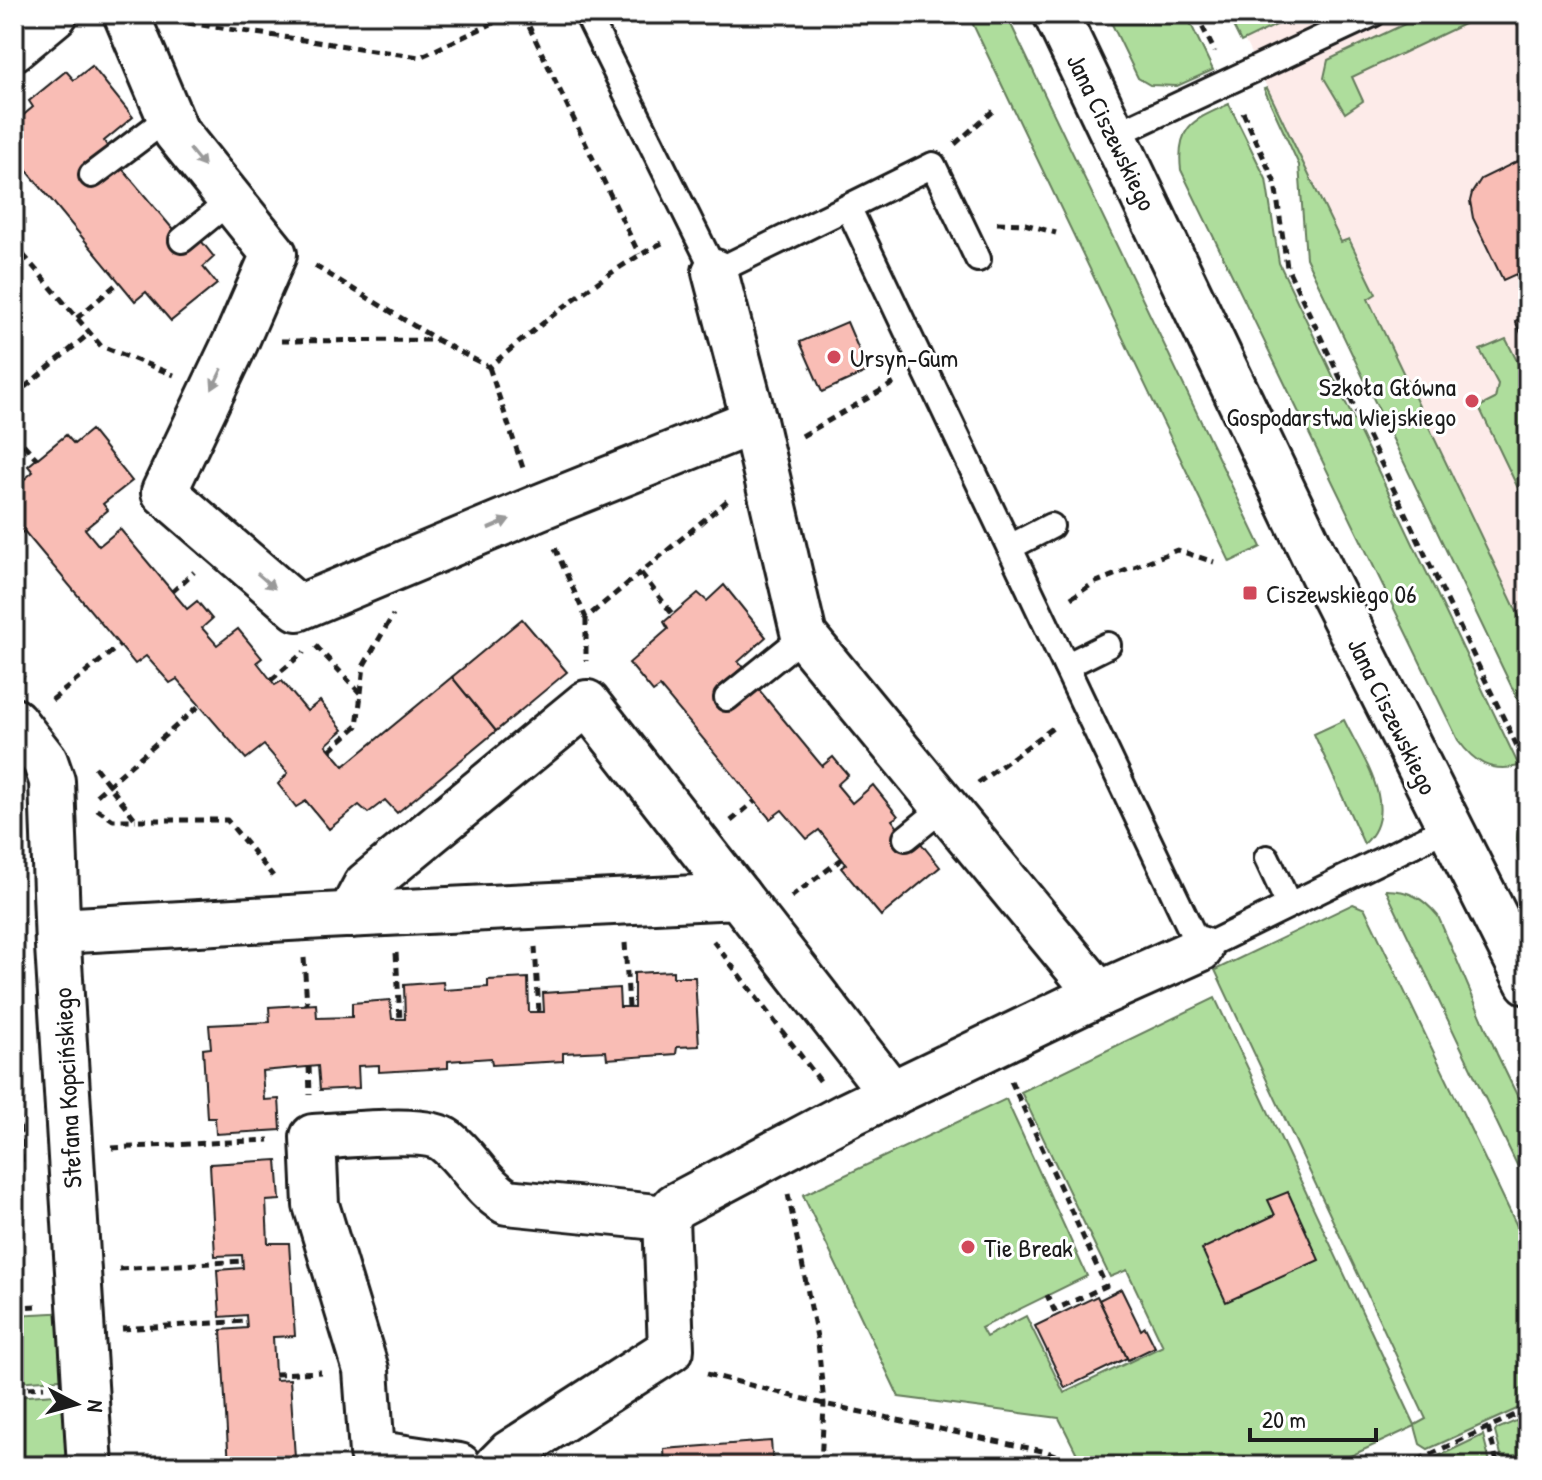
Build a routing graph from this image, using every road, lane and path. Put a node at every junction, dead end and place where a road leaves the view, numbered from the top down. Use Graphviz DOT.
graph roads {
  1 [pos="55,14"];
  2 [pos="126,14"];
  3 [pos="513,14"];
  4 [pos="523,14"];
  5 [pos="587,14"];
  6 [pos="1056,14"];
  7 [pos="1196,14"];
  8 [pos="1373,14"];
  9 [pos="173,21"];
  10 [pos="14,48"];
  11 [pos="1229,81"];
  12 [pos="996,108"];
  13 [pos="169,117"];
  14 [pos="1114,135"];
  15 [pos="933,165"];
  16 [pos="92,175"];
  17 [pos="231,200"];
  18 [pos="848,207"];
  19 [pos="692,227"];
  20 [pos="1056,233"];
  21 [pos="967,235"];
  22 [pos="182,240"];
  23 [pos="15,247"];
  24 [pos="274,254"];
  25 [pos="639,254"];
  26 [pos="978,259"];
  27 [pos="715,272"];
  28 [pos="119,282"];
  29 [pos="77,318"];
  30 [pos="90,333"];
  31 [pos="437,340"];
  32 [pos="272,341"];
  33 [pos="923,365"];
  34 [pos="212,391"];
  35 [pos="14,396"];
  36 [pos="14,434"];
  37 [pos="759,440"];
  38 [pos="37,459"];
  39 [pos="1051,526"];
  40 [pos="1010,547"];
  41 [pos="415,559"];
  42 [pos="1214,562"];
  43 [pos="197,570"];
  44 [pos="641,573"];
  45 [pos="172,592"];
  46 [pos="673,615"];
  47 [pos="1043,616"];
  48 [pos="804,636"];
  49 [pos="314,644"];
  50 [pos="120,645"];
  51 [pos="1108,645"];
  52 [pos="296,659"];
  53 [pos="1066,666"];
  54 [pos="14,667"];
  55 [pos="271,680"];
  56 [pos="361,694"];
  57 [pos="727,698"];
  58 [pos="30,704"];
  59 [pos="200,705"];
  60 [pos="1085,705"];
  61 [pos="330,750"];
  62 [pos="91,762"];
  63 [pos="999,768"];
  64 [pos="1528,769"];
  65 [pos="109,785"];
  66 [pos="755,801"];
  67 [pos="944,807"];
  68 [pos="735,818"];
  69 [pos="1449,827"];
  70 [pos="906,838"];
  71 [pos="1267,858"];
  72 [pos="842,859"];
  73 [pos="824,872"];
  74 [pos="738,896"];
  75 [pos="680,899"];
  76 [pos="1289,905"];
  77 [pos="350,915"];
  78 [pos="299,917"];
  79 [pos="58,931"];
  80 [pos="1200,949"];
  81 [pos="626,960"];
  82 [pos="536,963"];
  83 [pos="305,971"];
  84 [pos="397,974"];
  85 [pos="1528,982"];
  86 [pos="1099,994"];
  87 [pos="307,1005"];
  88 [pos="629,1007"];
  89 [pos="539,1012"];
  90 [pos="400,1019"];
  91 [pos="14,1088"];
  92 [pos="892,1094"];
  93 [pos="1017,1094"];
  94 [pos="847,1115"];
  95 [pos="313,1137"];
  96 [pos="71,1151"];
  97 [pos="779,1152"];
  98 [pos="17,1168"];
  99 [pos="666,1218"];
  100 [pos="242,1261"];
  101 [pos="78,1271"];
  102 [pos="1047,1295"];
  103 [pos="246,1321"];
  104 [pos="81,1331"];
  105 [pos="671,1349"];
  106 [pos="295,1373"];
  107 [pos="275,1374"];
  108 [pos="824,1404"];
  109 [pos="1528,1409"];
  110 [pos="1488,1427"];
  111 [pos="90,1466"];
  112 [pos="284,1466"];
  113 [pos="300,1466"];
  114 [pos="459,1466"];
  115 [pos="497,1466"];
  116 [pos="821,1466"];
  117 [pos="1082,1466"];
  118 [pos="1405,1466"];
  119 [pos="1498,1466"];
  1 -- 10 [label="street"];
  2 -- 13 [label="street"];
  3 -- 9 [label="path"];
  4 -- 25 [label="path"];
  5 -- 19 [label="lane"];
  6 -- 14 [label="street, Jana Ciszewskiego"];
  7 -- 11 [label="path"];
  8 -- 11 [label="lane"];
  11 -- 14 [label="lane"];
  11 -- 64 [label="path"];
  12 -- 15 [label="path"];
  13 -- 16 [label="lane"];
  13 -- 17 [label="street, one-way"];
  14 -- 69 [label="street, Jana Ciszewskiego"];
  15 -- 18 [label="lane"];
  15 -- 21 [label="lane"];
  17 -- 22 [label="lane"];
  17 -- 24 [label="street"];
  18 -- 27 [label="lane"];
  18 -- 33 [label="lane"];
  19 -- 25 [label="path"];
  19 -- 27 [label="lane"];
  20 -- 21 [label="path"];
  21 -- 26 [label="lane"];
  23 -- 29 [label="path"];
  24 -- 31 [label="path"];
  24 -- 34 [label="street, one-way"];
  25 -- 31 [label="path"];
  27 -- 37 [label="street"];
  28 -- 29 [label="path"];
  29 -- 30 [label="path"];
  30 -- 34 [label="path"];
  30 -- 35 [label="path"];
  31 -- 32 [label="path"];
  33 -- 37 [label="path"];
  33 -- 40 [label="lane"];
  34 -- 41 [label="street, one-way"];
  36 -- 38 [label="path"];
  41 -- 37 [label="street, one-way"];
  37 -- 48 [label="street"];
  39 -- 40 [label="lane"];
  40 -- 47 [label="lane"];
  41 -- 56 [label="path"];
  42 -- 47 [label="path"];
  43 -- 45 [label="path"];
  44 -- 46 [label="path"];
  47 -- 53 [label="lane"];
  48 -- 57 [label="lane"];
  48 -- 67 [label="street"];
  49 -- 56 [label="path"];
  50 -- 58 [label="path"];
  51 -- 53 [label="lane"];
  52 -- 55 [label="path"];
  53 -- 60 [label="lane"];
  54 -- 58 [label="path"];
  56 -- 61 [label="path"];
  58 -- 79 [label="street, Stefana Kopcińskiego"];
  59 -- 65 [label="path"];
  60 -- 63 [label="path"];
  60 -- 80 [label="lane"];
  62 -- 65 [label="path"];
  65 -- 78 [label="path"];
  66 -- 68 [label="path"];
  67 -- 70 [label="lane"];
  67 -- 86 [label="street"];
  69 -- 76 [label="lane"];
  69 -- 85 [label="street, Jana Ciszewskiego"];
  71 -- 76 [label="lane"];
  72 -- 73 [label="path"];
  74 -- 75 [label="street"];
  74 -- 77 [label="street"];
  74 -- 92 [label="street"];
  75 -- 77 [label="street"];
  75 -- 94 [label="path"];
  76 -- 80 [label="lane"];
  77 -- 78 [label="street"];
  78 -- 79 [label="street"];
  79 -- 96 [label="street, Stefana Kopcińskiego"];
  80 -- 86 [label="street"];
  81 -- 88 [label="path"];
  82 -- 89 [label="path"];
  83 -- 87 [label="path"];
  84 -- 90 [label="path"];
  86 -- 92 [label="street"];
  91 -- 98 [label="path"];
  92 -- 94 [label="street"];
  93 -- 102 [label="path"];
  94 -- 97 [label="street"];
  95 -- 96 [label="path"];
  95 -- 99 [label="street"];
  95 -- 114 [label="street"];
  96 -- 101 [label="street, Stefana Kopcińskiego"];
  97 -- 99 [label="street"];
  97 -- 108 [label="path"];
  99 -- 105 [label="street"];
  100 -- 101 [label="path"];
  101 -- 104 [label="street, Stefana Kopcińskiego"];
  103 -- 104 [label="path"];
  104 -- 111 [label="street, Stefana Kopcińskiego"];
  105 -- 108 [label="path"];
  105 -- 115 [label="street"];
  106 -- 107 [label="path"];
  108 -- 116 [label="path"];
  108 -- 117 [label="path"];
  109 -- 110 [label="path"];
  110 -- 118 [label="path"];
  110 -- 119 [label="path"];
  112 -- 113 [label="path"];
}
